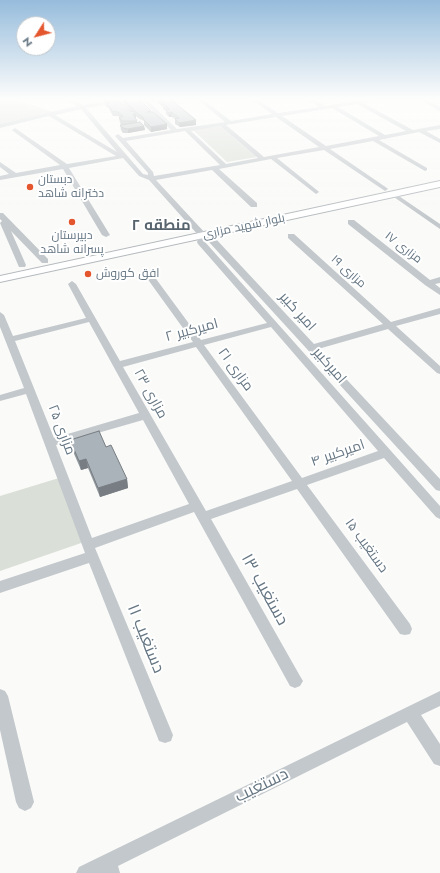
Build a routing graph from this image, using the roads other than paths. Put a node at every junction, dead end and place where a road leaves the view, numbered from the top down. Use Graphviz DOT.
graph roads {
  1 [pos="27,139"];
  2 [pos="91,139"];
  3 [pos="110,139"];
  4 [pos="129,139"];
  5 [pos="196,139"];
  6 [pos="239,139"];
  7 [pos="312,139"];
  8 [pos="374,139"];
  9 [pos="121,140"];
  10 [pos="325,148"];
  11 [pos="125,156"];
  12 [pos="272,157"];
  13 [pos="263,159"];
  14 [pos="0,164"];
  15 [pos="64,165"];
  16 [pos="225,166"];
  17 [pos="214,168"];
  18 [pos="425,169"];
  19 [pos="14,175"];
  20 [pos="440,177"];
  21 [pos="0,178"];
  22 [pos="150,179"];
  23 [pos="440,184"];
  24 [pos="316,192"];
  25 [pos="389,192"];
  26 [pos="254,206"];
  27 [pos="1,216"];
  28 [pos="351,222"];
  29 [pos="440,227"];
  30 [pos="200,232"];
  31 [pos="106,236"];
  32 [pos="290,236"];
  33 [pos="45,261"];
  34 [pos="22,266"];
  35 [pos="0,270"];
  36 [pos="148,274"];
  37 [pos="0,279"];
  38 [pos="440,280"];
  39 [pos="428,283"];
  40 [pos="72,284"];
  41 [pos="440,292"];
  42 [pos="440,311"];
  43 [pos="0,315"];
  44 [pos="92,319"];
  45 [pos="273,324"];
  46 [pos="390,325"];
  47 [pos="10,339"];
  48 [pos="199,344"];
  49 [pos="311,348"];
  50 [pos="118,365"];
  51 [pos="440,371"];
  52 [pos="348,388"];
  53 [pos="30,390"];
  54 [pos="333,392"];
  55 [pos="0,398"];
  56 [pos="146,415"];
  57 [pos="50,443"];
  58 [pos="386,453"];
  59 [pos="300,483"];
  60 [pos="440,487"];
  61 [pos="200,511"];
  62 [pos="440,514"];
  63 [pos="90,550"];
  64 [pos="0,587"];
  65 [pos="406,628"];
  66 [pos="295,681"];
  67 [pos="0,696"];
  68 [pos="440,698"];
  69 [pos="410,713"];
  70 [pos="165,735"];
  71 [pos="440,758"];
  72 [pos="25,802"];
  73 [pos="109,867"];
  74 [pos="85,873"];
  1 -- 15 [label="street"];
  2 -- 11 [label="street"];
  3 -- 11 [label="street, امیرکبیر"];
  4 -- 9 [label="street"];
  5 -- 16 [label="street"];
  6 -- 13 [label="street"];
  7 -- 10 [label="street"];
  8 -- 10 [label="street"];
  8 -- 18 [label="street"];
  9 -- 22 [label="street"];
  10 -- 12 [label="street"];
  10 -- 25 [label="street"];
  11 -- 15 [label="street"];
  11 -- 22 [label="street, امیرکبیر"];
  12 -- 13 [label="street"];
  12 -- 24 [label="street"];
  13 -- 16 [label="street"];
  14 -- 19 [label="street"];
  15 -- 19 [label="street"];
  15 -- 31 [label="street"];
  16 -- 17 [label="street"];
  17 -- 22 [label="street"];
  17 -- 26 [label="street"];
  19 -- 21 [label="street"];
  20 -- 25 [label="main road, بلوار شهید مزاری"];
  22 -- 30 [label="street, امیرکبیر"];
  23 -- 25 [label="main road, بلوار شهید مزاری"];
  25 -- 29 [label="street"];
  25 -- 30 [label="main road, بلوار شهید مزاری"];
  27 -- 33 [label="street"];
  27 -- 34 [label="street"];
  28 -- 39 [label="street, مزاری ۱۷"];
  30 -- 33 [label="main road, بلوار شهید مزاری"];
  30 -- 37 [label="main road, بلوار شهید مزاری"];
  30 -- 45 [label="street, امیرکبیر"];
  30 -- 49 [label="street, امیر کبیر"];
  32 -- 46 [label="street, مزاری ۱۹"];
  33 -- 34 [label="main road, بلوار شهید مزاری"];
  34 -- 35 [label="main road, بلوار شهید مزاری"];
  36 -- 48 [label="street, مزاری ۲۱"];
  38 -- 39 [label="street"];
  39 -- 41 [label="street, مزاری ۱۷"];
  40 -- 44 [label="street, مزاری ۲۳"];
  42 -- 46 [label="street"];
  43 -- 47 [label="street, مزاری ۲۵"];
  44 -- 47 [label="street"];
  44 -- 50 [label="street, مزاری ۲۳"];
  45 -- 48 [label="street, امیرکبیر ۲"];
  45 -- 54 [label="street, امیرکبیر"];
  46 -- 49 [label="street"];
  46 -- 51 [label="street, مزاری ۱۹"];
  47 -- 53 [label="street, مزاری ۲۵"];
  48 -- 50 [label="street, امیرکبیر ۲"];
  48 -- 59 [label="street, مزاری ۲۱"];
  49 -- 52 [label="street, امیر کبیر"];
  50 -- 56 [label="street, مزاری ۲۳"];
  52 -- 54 [label="street"];
  52 -- 60 [label="street, امیر کبیر"];
  53 -- 55 [label="street"];
  53 -- 57 [label="street, مزاری ۲۵"];
  54 -- 58 [label="street, امیرکبیر"];
  56 -- 57 [label="street"];
  56 -- 61 [label="street, مزاری ۲۳"];
  57 -- 63 [label="street, مزاری ۲۵"];
  58 -- 59 [label="street, امیرکبیر ۴"];
  58 -- 62 [label="street, امیرکبیر"];
  59 -- 61 [label="street, امیرکبیر ۴"];
  59 -- 65 [label="street, دستغیب ۱۵"];
  61 -- 63 [label="street, امیرکبیر ۴"];
  61 -- 66 [label="street, دستغیب ۱۳"];
  63 -- 64 [label="street, امیرکبیر ۴"];
  63 -- 70 [label="street, دستغیب ۱۱"];
  67 -- 72 [label="street"];
  68 -- 69 [label="street, دستغیب"];
  69 -- 71 [label="street"];
  69 -- 73 [label="street, دستغیب"];
  73 -- 74 [label="street, دستغیب"];
}
